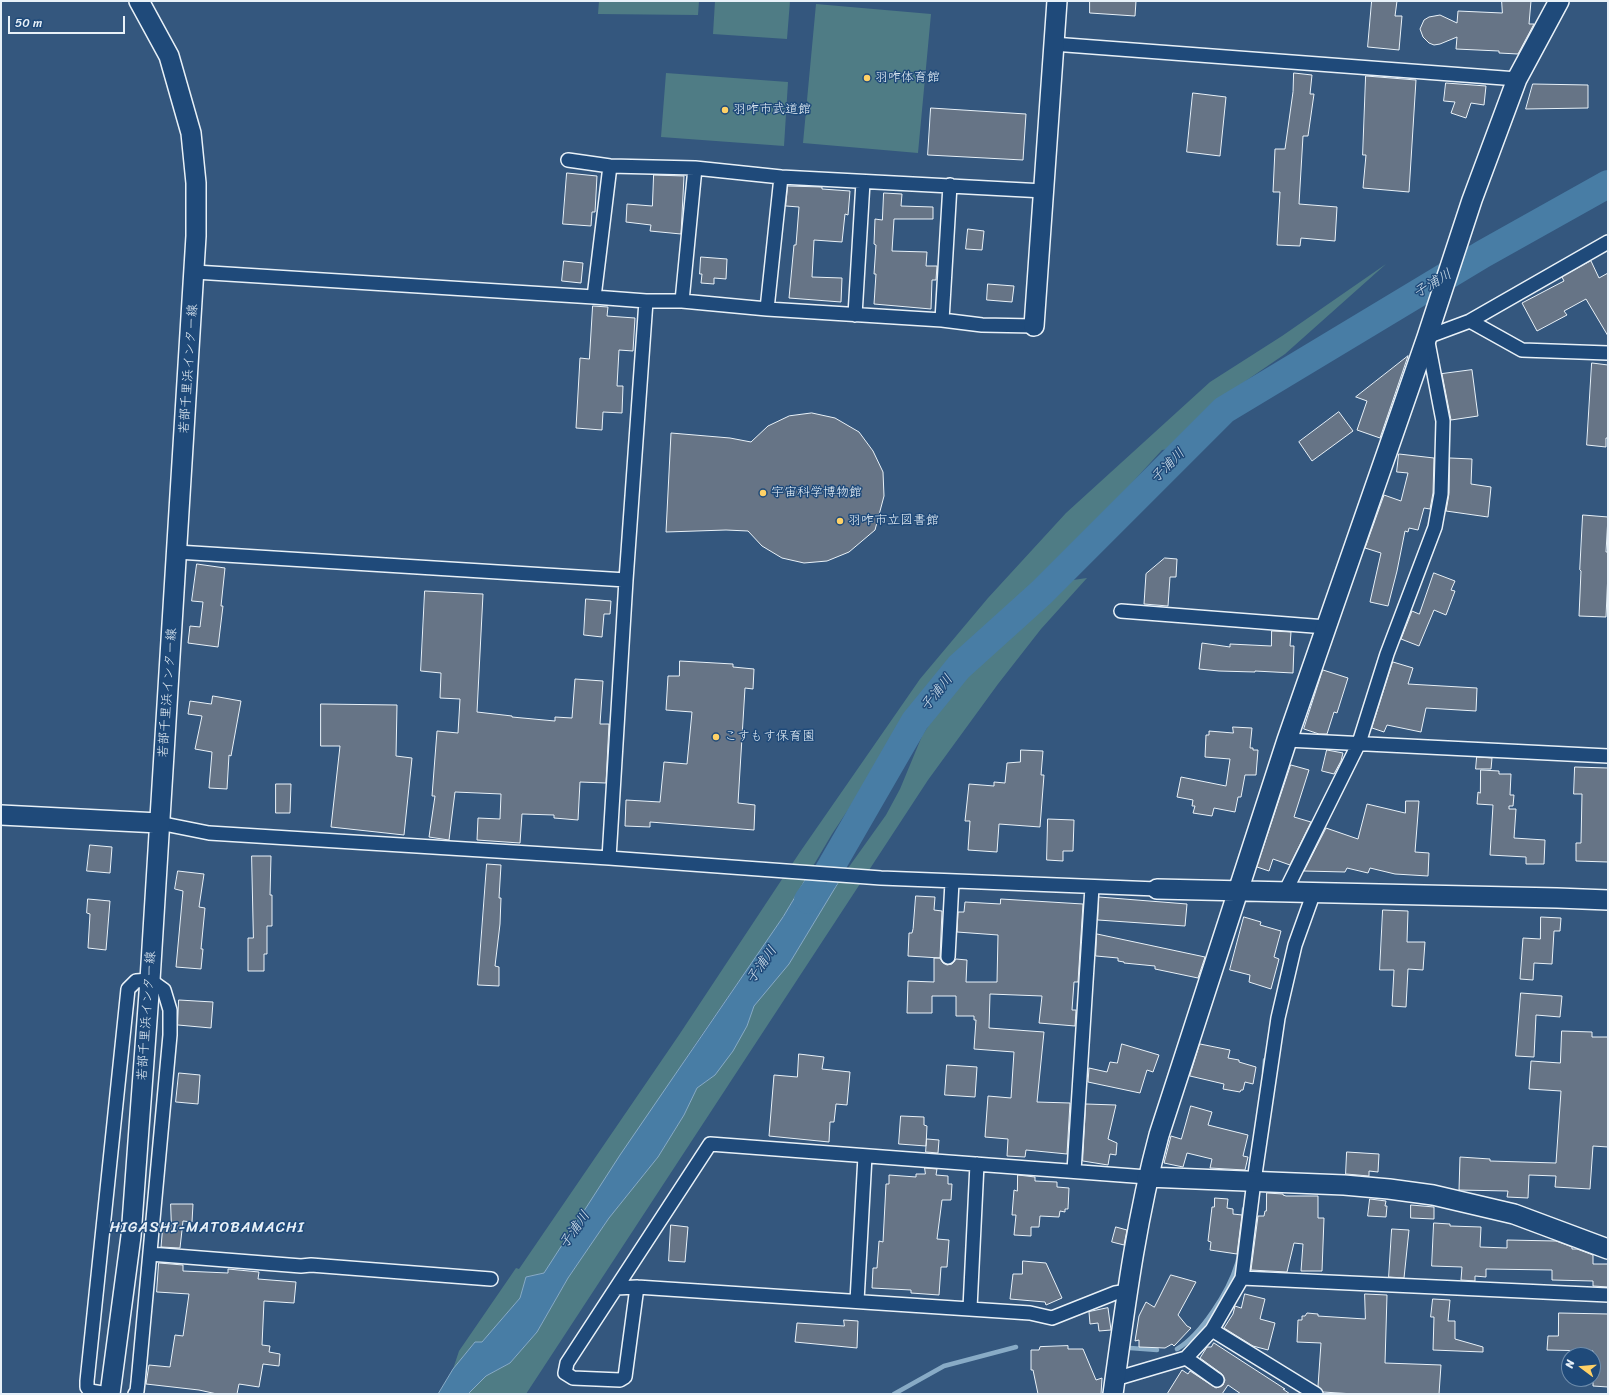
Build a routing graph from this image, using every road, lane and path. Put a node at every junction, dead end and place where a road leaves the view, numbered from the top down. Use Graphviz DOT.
graph roads {
  1 [pos="139,1"];
  2 [pos="1057,1"];
  3 [pos="1559,1"];
  4 [pos="1053,44"];
  5 [pos="1517,79"];
  6 [pos="568,160"];
  7 [pos="610,166"];
  8 [pos="695,168"];
  9 [pos="781,177"];
  10 [pos="863,182"];
  11 [pos="950,185"];
  12 [pos="1044,191"];
  13 [pos="1608,242"];
  14 [pos="195,272"];
  15 [pos="594,297"];
  16 [pos="646,301"];
  17 [pos="682,302"];
  18 [pos="767,309"];
  19 [pos="855,315"];
  20 [pos="942,320"];
  21 [pos="1470,321"];
  22 [pos="1034,326"];
  23 [pos="1427,337"];
  24 [pos="1608,353"];
  25 [pos="177,552"];
  26 [pos="626,580"];
  27 [pos="1121,611"];
  28 [pos="1326,627"];
  29 [pos="1287,740"];
  30 [pos="1359,743"];
  31 [pos="1608,756"];
  32 [pos="1,815"];
  33 [pos="159,823"];
  34 [pos="609,858"];
  35 [pos="952,882"];
  36 [pos="1092,887"];
  37 [pos="1157,889"];
  38 [pos="1238,891"];
  39 [pos="1285,892"];
  40 [pos="1314,892"];
  41 [pos="1608,900"];
  42 [pos="948,957"];
  43 [pos="150,980"];
  44 [pos="865,1156"];
  45 [pos="977,1164"];
  46 [pos="1074,1171"];
  47 [pos="1147,1177"];
  48 [pos="1254,1181"];
  49 [pos="1608,1249"];
  50 [pos="150,1254"];
  51 [pos="1242,1278"];
  52 [pos="491,1279"];
  53 [pos="637,1287"];
  54 [pos="616,1288"];
  55 [pos="1128,1294"];
  56 [pos="1608,1296"];
  57 [pos="857,1301"];
  58 [pos="970,1308"];
  59 [pos="1212,1330"];
  60 [pos="1186,1358"];
  61 [pos="1217,1380"];
  62 [pos="1114,1386"];
  63 [pos="109,1394"];
  64 [pos="135,1394"];
  65 [pos="1316,1394"];
  1 -- 14 [label="street, 若部千里浜インター線"];
  2 -- 4 [label="street"];
  3 -- 5 [label="street"];
  4 -- 5 [label="street"];
  4 -- 12 [label="street"];
  5 -- 23 [label="street"];
  6 -- 7 [label="street"];
  7 -- 8 [label="street"];
  7 -- 15 [label="street"];
  8 -- 9 [label="street"];
  8 -- 17 [label="street"];
  9 -- 10 [label="street"];
  9 -- 18 [label="street"];
  10 -- 11 [label="street"];
  10 -- 19 [label="street"];
  11 -- 12 [label="street"];
  11 -- 20 [label="street"];
  12 -- 22 [label="street"];
  13 -- 21 [label="street"];
  14 -- 15 [label="street"];
  14 -- 25 [label="street, 若部千里浜インター線"];
  15 -- 16 [label="street"];
  16 -- 17 [label="street"];
  16 -- 26 [label="street"];
  17 -- 18 [label="street"];
  18 -- 19 [label="street"];
  19 -- 20 [label="street"];
  20 -- 22 [label="street"];
  21 -- 23 [label="street"];
  21 -- 24 [label="street"];
  23 -- 28 [label="street"];
  23 -- 30 [label="street"];
  25 -- 26 [label="street"];
  25 -- 33 [label="street, 若部千里浜インター線"];
  26 -- 34 [label="street"];
  27 -- 28 [label="street"];
  28 -- 29 [label="street"];
  29 -- 30 [label="street"];
  29 -- 38 [label="street"];
  30 -- 31 [label="street"];
  30 -- 39 [label="street"];
  32 -- 33 [label="street"];
  33 -- 34 [label="street"];
  33 -- 43 [label="street, 若部千里浜インター線"];
  34 -- 35 [label="street"];
  35 -- 36 [label="street"];
  35 -- 42 [label="street"];
  36 -- 37 [label="street"];
  36 -- 46 [label="street"];
  37 -- 38 [label="street"];
  38 -- 39 [label="street"];
  38 -- 47 [label="street"];
  39 -- 40 [label="street"];
  40 -- 41 [label="street"];
  40 -- 48 [label="street"];
  43 -- 50 [label="street"];
  43 -- 63 [label="street, 若部千里浜インター線"];
  43 -- 63 [label="street"];
  44 -- 45 [label="street"];
  44 -- 54 [label="street"];
  44 -- 57 [label="street"];
  45 -- 46 [label="street"];
  45 -- 58 [label="street"];
  46 -- 47 [label="street"];
  47 -- 48 [label="street"];
  47 -- 55 [label="street"];
  48 -- 49 [label="street"];
  48 -- 51 [label="street"];
  50 -- 52 [label="street"];
  50 -- 64 [label="street"];
  51 -- 56 [label="street"];
  51 -- 59 [label="street"];
  53 -- 54 [label="street"];
  53 -- 54 [label="street"];
  53 -- 57 [label="street"];
  55 -- 58 [label="street"];
  55 -- 62 [label="street"];
  57 -- 58 [label="street"];
  59 -- 60 [label="street"];
  59 -- 65 [label="street"];
  60 -- 61 [label="street"];
  60 -- 62 [label="street"];
}
